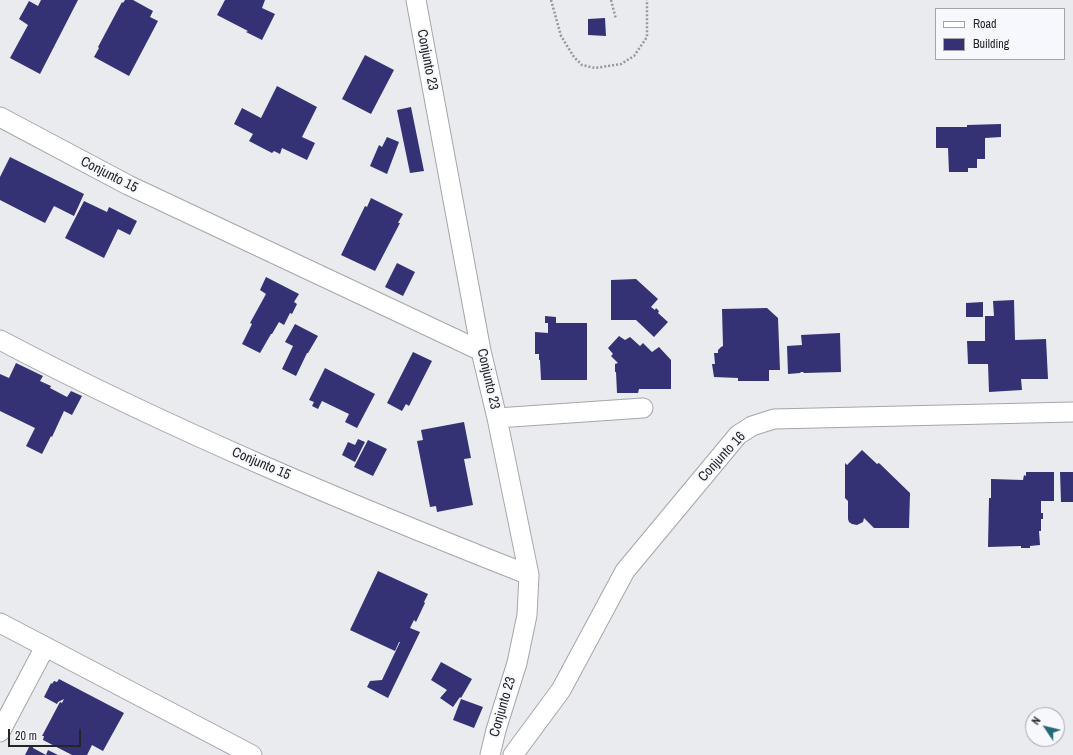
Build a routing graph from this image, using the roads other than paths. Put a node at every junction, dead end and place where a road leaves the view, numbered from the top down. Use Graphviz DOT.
graph roads {
  1 [pos="416,0"];
  2 [pos="0,117"];
  3 [pos="0,340"];
  4 [pos="481,351"];
  5 [pos="643,408"];
  6 [pos="1073,412"];
  7 [pos="497,418"];
  8 [pos="529,575"];
  9 [pos="0,623"];
  10 [pos="45,647"];
  11 [pos="0,732"];
  12 [pos="252,755"];
  13 [pos="490,755"];
  14 [pos="513,755"];
  1 -- 4 [label="street, Conjunto 23"];
  2 -- 4 [label="street, Conjunto 15"];
  3 -- 8 [label="street, Conjunto 15"];
  4 -- 7 [label="street, Conjunto 23"];
  5 -- 7 [label="street"];
  6 -- 14 [label="street, Conjunto 16"];
  7 -- 8 [label="street, Conjunto 23"];
  8 -- 13 [label="street, Conjunto 23"];
  9 -- 10 [label="street"];
  10 -- 11 [label="street"];
  10 -- 12 [label="street"];
}
